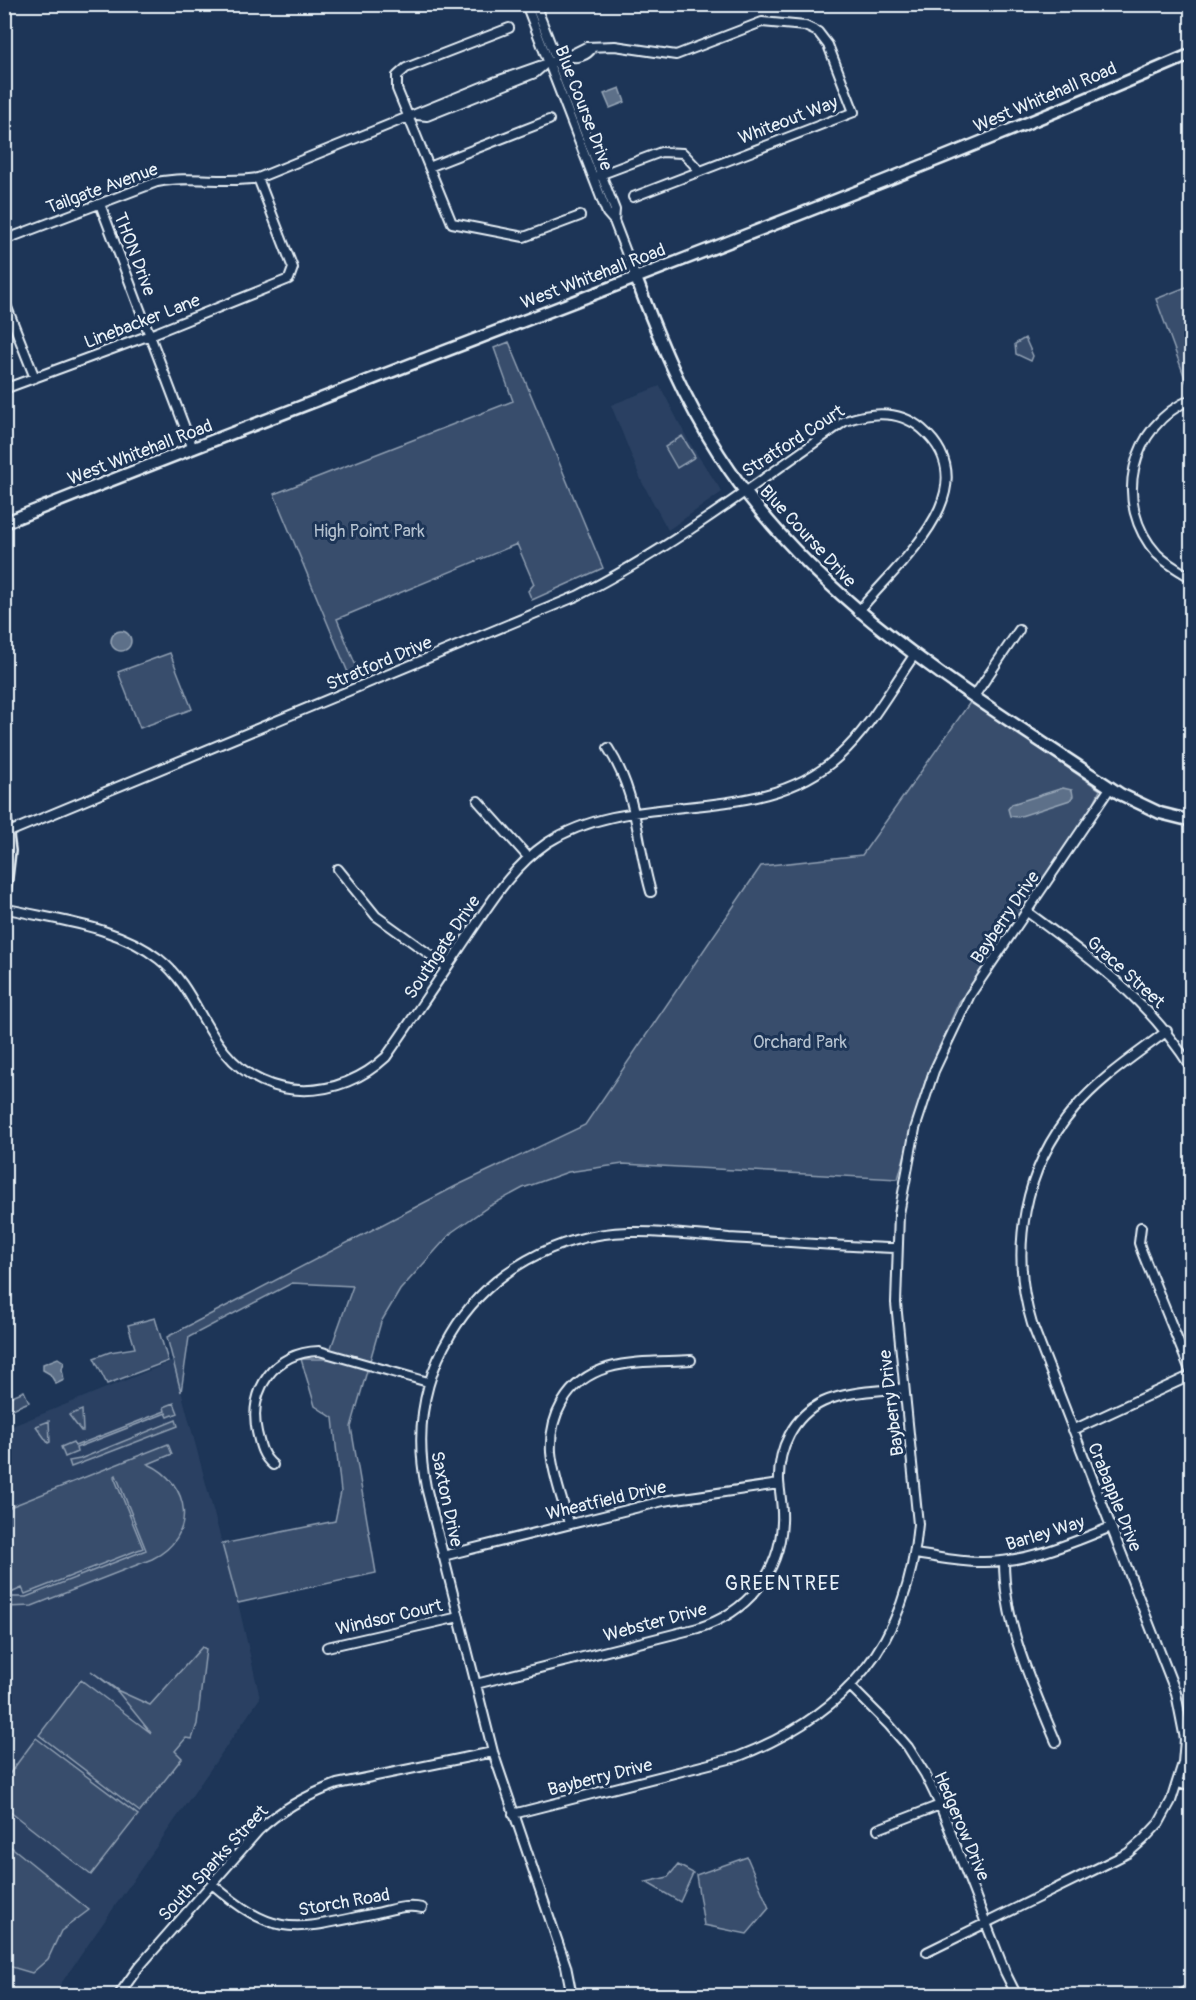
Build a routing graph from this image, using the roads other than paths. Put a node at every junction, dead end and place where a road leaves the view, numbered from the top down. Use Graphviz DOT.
graph roads {
  1 [pos="526,4"];
  2 [pos="535,4"];
  3 [pos="509,28"];
  4 [pos="1191,54"];
  5 [pos="549,63"];
  6 [pos="414,116"];
  7 [pos="549,120"];
  8 [pos="429,168"];
  9 [pos="699,170"];
  10 [pos="601,174"];
  11 [pos="258,178"];
  12 [pos="593,178"];
  13 [pos="633,197"];
  14 [pos="100,204"];
  15 [pos="580,216"];
  16 [pos="614,221"];
  17 [pos="4,240"];
  18 [pos="636,278"];
  19 [pos="4,300"];
  20 [pos="150,335"];
  21 [pos="35,378"];
  22 [pos="4,389"];
  23 [pos="1191,399"];
  24 [pos="193,449"];
  25 [pos="745,491"];
  26 [pos="4,523"];
  27 [pos="1191,578"];
  28 [pos="858,612"];
  29 [pos="1019,630"];
  30 [pos="915,654"];
  31 [pos="975,695"];
  32 [pos="608,748"];
  33 [pos="1110,788"];
  34 [pos="478,801"];
  35 [pos="4,805"];
  36 [pos="635,814"];
  37 [pos="1191,821"];
  38 [pos="9,832"];
  39 [pos="526,858"];
  40 [pos="338,869"];
  41 [pos="651,892"];
  42 [pos="4,903"];
  43 [pos="4,909"];
  44 [pos="1026,911"];
  45 [pos="447,968"];
  46 [pos="1167,1031"];
  47 [pos="1191,1070"];
  48 [pos="1141,1227"];
  49 [pos="897,1248"];
  50 [pos="691,1360"];
  51 [pos="1191,1375"];
  52 [pos="428,1382"];
  53 [pos="904,1388"];
  54 [pos="1072,1430"];
  55 [pos="273,1465"];
  56 [pos="779,1484"];
  57 [pos="568,1524"];
  58 [pos="1111,1527"];
  59 [pos="915,1554"];
  60 [pos="443,1556"];
  61 [pos="1004,1561"];
  62 [pos="459,1617"];
  63 [pos="327,1647"];
  64 [pos="476,1684"];
  65 [pos="851,1687"];
  66 [pos="1056,1742"];
  67 [pos="493,1752"];
  68 [pos="1178,1782"];
  69 [pos="1191,1787"];
  70 [pos="940,1805"];
  71 [pos="513,1814"];
  72 [pos="878,1829"];
  73 [pos="212,1884"];
  74 [pos="422,1908"];
  75 [pos="986,1923"];
  76 [pos="927,1952"];
  77 [pos="1191,1989"];
  78 [pos="118,1995"];
  79 [pos="572,1995"];
  80 [pos="1017,1995"];
  81 [pos="1181,1995"];
  1 -- 5 [label="street, Blue Course Drive"];
  2 -- 5 [label="street, Blue Course Drive"];
  3 -- 6 [label="street"];
  4 -- 18 [label="main road, West Whitehall Road"];
  5 -- 6 [label="street, Tailgate Avenue"];
  5 -- 9 [label="street, Whiteout Way"];
  5 -- 10 [label="street, Blue Course Drive"];
  5 -- 12 [label="street, Blue Course Drive"];
  6 -- 8 [label="street"];
  6 -- 11 [label="street, Tailgate Avenue"];
  7 -- 8 [label="street"];
  8 -- 15 [label="street"];
  9 -- 10 [label="street"];
  9 -- 13 [label="street, Whiteout Way"];
  10 -- 12 [label="street"];
  10 -- 16 [label="street, Blue Course Drive"];
  11 -- 14 [label="street, Tailgate Avenue"];
  11 -- 20 [label="street, Linebacker Lane"];
  12 -- 16 [label="street, Blue Course Drive"];
  14 -- 17 [label="street, Tailgate Avenue"];
  14 -- 20 [label="street, THON Drive"];
  16 -- 18 [label="street, Blue Course Drive"];
  18 -- 24 [label="main road, West Whitehall Road"];
  18 -- 25 [label="main road, Blue Course Drive"];
  19 -- 21 [label="street"];
  20 -- 21 [label="street, Linebacker Lane"];
  20 -- 24 [label="street, THON Drive"];
  21 -- 22 [label="street, Linebacker Lane"];
  23 -- 27 [label="street"];
  24 -- 26 [label="main road, West Whitehall Road"];
  25 -- 28 [label="main road, Blue Course Drive"];
  25 -- 28 [label="street, Stratford Court"];
  25 -- 38 [label="street, Stratford Drive"];
  28 -- 30 [label="main road, Blue Course Drive"];
  29 -- 31 [label="street"];
  30 -- 31 [label="main road, Blue Course Drive"];
  30 -- 36 [label="street, Southgate Drive"];
  31 -- 33 [label="main road, Blue Course Drive"];
  32 -- 36 [label="street"];
  33 -- 37 [label="main road, Blue Course Drive"];
  33 -- 44 [label="street, Bayberry Drive"];
  34 -- 39 [label="street"];
  35 -- 38 [label="street"];
  36 -- 39 [label="street, Southgate Drive"];
  36 -- 41 [label="street"];
  38 -- 42 [label="street"];
  39 -- 45 [label="street, Southgate Drive"];
  40 -- 45 [label="street"];
  43 -- 45 [label="street, Southgate Drive"];
  44 -- 46 [label="street, Grace Street"];
  44 -- 49 [label="street, Bayberry Drive"];
  46 -- 47 [label="street, Grace Street"];
  46 -- 54 [label="street, Crabapple Drive"];
  48 -- 51 [label="street"];
  49 -- 52 [label="street, Saxton Drive"];
  49 -- 53 [label="street, Bayberry Drive"];
  50 -- 57 [label="street"];
  51 -- 54 [label="street"];
  52 -- 55 [label="street"];
  52 -- 60 [label="street, Saxton Drive"];
  53 -- 56 [label="street, Webster Drive"];
  53 -- 59 [label="street, Bayberry Drive"];
  54 -- 58 [label="street, Crabapple Drive"];
  56 -- 57 [label="street, Wheatfield Drive"];
  56 -- 64 [label="street, Webster Drive"];
  57 -- 60 [label="street, Wheatfield Drive"];
  58 -- 61 [label="street, Barley Way"];
  58 -- 68 [label="street, Crabapple Drive"];
  59 -- 61 [label="street, Barley Way"];
  59 -- 65 [label="street, Bayberry Drive"];
  60 -- 62 [label="street, Saxton Drive"];
  61 -- 66 [label="street"];
  62 -- 63 [label="street, Windsor Court"];
  62 -- 64 [label="street, Saxton Drive"];
  64 -- 67 [label="street, Saxton Drive"];
  65 -- 70 [label="street, Hedgerow Drive"];
  65 -- 71 [label="street, Bayberry Drive"];
  67 -- 71 [label="street, Saxton Drive"];
  67 -- 73 [label="street, South Sparks Street"];
  68 -- 69 [label="street"];
  68 -- 75 [label="street, Crabapple Drive"];
  70 -- 72 [label="street"];
  70 -- 75 [label="street, Hedgerow Drive"];
  71 -- 79 [label="street, Saxton Drive"];
  73 -- 74 [label="street, Storch Road"];
  73 -- 78 [label="street, South Sparks Street"];
  75 -- 76 [label="street, Crabapple Drive"];
  75 -- 80 [label="street, Hedgerow Drive"];
  77 -- 81 [label="main road"];
}
